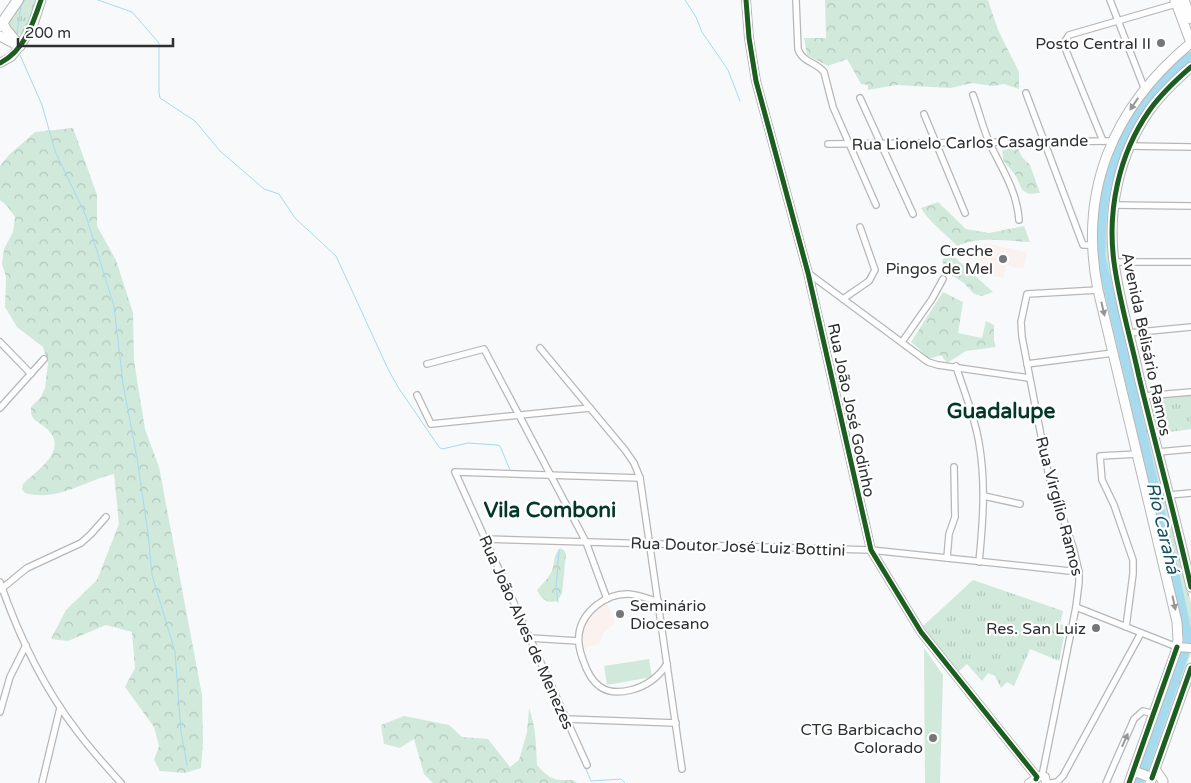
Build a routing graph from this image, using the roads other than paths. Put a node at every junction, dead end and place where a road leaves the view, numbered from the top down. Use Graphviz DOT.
graph roads {
  1 [pos="41,0"];
  2 [pos="746,0"];
  3 [pos="796,0"];
  4 [pos="1110,0"];
  5 [pos="1178,1"];
  6 [pos="14,2"];
  7 [pos="1191,19"];
  8 [pos="1118,21"];
  9 [pos="1,25"];
  10 [pos="0,36"];
  11 [pos="1191,43"];
  12 [pos="20,46"];
  13 [pos="0,63"];
  14 [pos="1191,67"];
  15 [pos="1145,90"];
  16 [pos="1026,93"];
  17 [pos="974,95"];
  18 [pos="860,98"];
  19 [pos="924,114"];
  20 [pos="1044,141"];
  21 [pos="1108,141"];
  22 [pos="989,142"];
  23 [pos="881,143"];
  24 [pos="936,143"];
  25 [pos="828,144"];
  26 [pos="849,144"];
  27 [pos="1129,146"];
  28 [pos="1191,147"];
  29 [pos="876,205"];
  30 [pos="1114,205"];
  31 [pos="1191,206"];
  32 [pos="965,213"];
  33 [pos="913,214"];
  34 [pos="1019,220"];
  35 [pos="860,227"];
  36 [pos="1092,244"];
  37 [pos="1114,262"];
  38 [pos="1191,262"];
  39 [pos="808,273"];
  40 [pos="943,279"];
  41 [pos="1098,290"];
  42 [pos="843,299"];
  43 [pos="1191,327"];
  44 [pos="1129,333"];
  45 [pos="0,342"];
  46 [pos="902,342"];
  47 [pos="540,348"];
  48 [pos="1113,353"];
  49 [pos="44,359"];
  50 [pos="427,364"];
  51 [pos="1027,364"];
  52 [pos="956,366"];
  53 [pos="31,374"];
  54 [pos="1030,378"];
  55 [pos="1191,392"];
  56 [pos="418,395"];
  57 [pos="1144,396"];
  58 [pos="0,408"];
  59 [pos="590,408"];
  60 [pos="519,415"];
  61 [pos="1191,449"];
  62 [pos="1158,452"];
  63 [pos="1138,454"];
  64 [pos="954,467"];
  65 [pos="551,475"];
  66 [pos="640,478"];
  67 [pos="1191,493"];
  68 [pos="984,496"];
  69 [pos="1169,496"];
  70 [pos="1020,504"];
  71 [pos="106,517"];
  72 [pos="485,540"];
  73 [pos="586,542"];
  74 [pos="650,544"];
  75 [pos="871,550"];
  76 [pos="947,558"];
  77 [pos="979,562"];
  78 [pos="1188,564"];
  79 [pos="1080,572"];
  80 [pos="1,587"];
  81 [pos="1191,587"];
  82 [pos="607,599"];
  83 [pos="658,602"];
  84 [pos="1076,607"];
  85 [pos="1126,627"];
  86 [pos="1141,632"];
  87 [pos="530,638"];
  88 [pos="578,641"];
  89 [pos="26,645"];
  90 [pos="1184,647"];
  91 [pos="667,664"];
  92 [pos="1191,668"];
  93 [pos="60,708"];
  94 [pos="0,712"];
  95 [pos="1154,714"];
  96 [pos="566,719"];
  97 [pos="676,723"];
  98 [pos="587,765"];
  99 [pos="682,769"];
  100 [pos="1136,772"];
  101 [pos="1042,781"];
  102 [pos="1156,781"];
  103 [pos="44,782"];
  104 [pos="121,783"];
  105 [pos="1106,783"];
  106 [pos="1129,783"];
  1 -- 12 [label="main road"];
  2 -- 39 [label="street, Rua João José Godinho"];
  3 -- 26 [label="street"];
  4 -- 8 [label="street"];
  5 -- 7 [label="main road"];
  5 -- 8 [label="street"];
  5 -- 11 [label="main road"];
  6 -- 9 [label="highway"];
  8 -- 15 [label="street"];
  8 -- 21 [label="street"];
  9 -- 12 [label="main road"];
  10 -- 12 [label="main road"];
  11 -- 15 [label="main road, Avenida Belisário Ramos"];
  12 -- 13 [label="street"];
  14 -- 27 [label="main road, Avenida Belisário Ramos"];
  15 -- 21 [label="main road, Avenida Belisário Ramos, one-way"];
  16 -- 20 [label="street"];
  17 -- 22 [label="street"];
  18 -- 23 [label="street"];
  19 -- 24 [label="street"];
  20 -- 21 [label="street, Rua Lionelo Carlos Casagrande"];
  20 -- 22 [label="street, Rua Lionelo Carlos Casagrande"];
  20 -- 36 [label="street"];
  21 -- 36 [label="main road, Avenida Belisário Ramos"];
  22 -- 24 [label="street, Rua Lionelo Carlos Casagrande"];
  22 -- 34 [label="street"];
  23 -- 24 [label="street, Rua Lionelo Carlos Casagrande"];
  23 -- 26 [label="street, Rua Lionelo Carlos Casagrande"];
  23 -- 33 [label="street"];
  24 -- 32 [label="street"];
  25 -- 26 [label="street, Rua Lionelo Carlos Casagrande"];
  26 -- 29 [label="street"];
  27 -- 28 [label="street"];
  27 -- 30 [label="main road, Avenida Belisário Ramos"];
  30 -- 31 [label="street"];
  30 -- 37 [label="main road, Avenida Belisário Ramos"];
  35 -- 42 [label="street"];
  36 -- 41 [label="main road, Avenida Belisário Ramos"];
  37 -- 38 [label="street"];
  37 -- 44 [label="main road, Avenida Belisário Ramos"];
  39 -- 42 [label="street"];
  39 -- 75 [label="street, Rua João José Godinho"];
  40 -- 46 [label="street"];
  41 -- 48 [label="main road, Avenida Belisário Ramos, one-way"];
  41 -- 51 [label="street, Rua Virgílio Ramos"];
  42 -- 46 [label="street"];
  43 -- 44 [label="street"];
  44 -- 57 [label="main road, Avenida Belisário Ramos"];
  45 -- 53 [label="street"];
  46 -- 52 [label="street"];
  47 -- 59 [label="street"];
  48 -- 51 [label="street"];
  48 -- 63 [label="main road, Avenida Belisário Ramos"];
  49 -- 53 [label="street"];
  50 -- 60 [label="street"];
  51 -- 54 [label="street, Rua Virgílio Ramos"];
  52 -- 54 [label="street"];
  52 -- 68 [label="street"];
  53 -- 58 [label="street"];
  54 -- 79 [label="street, Rua Virgílio Ramos"];
  55 -- 57 [label="street"];
  56 -- 60 [label="street"];
  57 -- 62 [label="main road, Avenida Belisário Ramos"];
  59 -- 60 [label="street"];
  59 -- 66 [label="street"];
  60 -- 65 [label="street"];
  61 -- 62 [label="street"];
  62 -- 69 [label="main road, Avenida Belisário Ramos"];
  63 -- 85 [label="street"];
  63 -- 90 [label="main road, Avenida Belisário Ramos, one-way"];
  64 -- 76 [label="street"];
  65 -- 66 [label="street"];
  65 -- 72 [label="street, Rua João Alves de Menezes"];
  65 -- 73 [label="street"];
  66 -- 74 [label="street"];
  67 -- 69 [label="street"];
  68 -- 70 [label="street"];
  68 -- 77 [label="street"];
  69 -- 78 [label="main road, Avenida Belisário Ramos"];
  71 -- 80 [label="street"];
  72 -- 73 [label="street, Rua Doutor José Luiz Bottini"];
  72 -- 87 [label="street, Rua João Alves de Menezes"];
  73 -- 74 [label="street, Rua Doutor José Luiz Bottini"];
  73 -- 82 [label="street"];
  74 -- 75 [label="street, Rua Doutor José Luiz Bottini"];
  74 -- 83 [label="street"];
  75 -- 76 [label="street, Rua Doutor José Luiz Bottini"];
  75 -- 101 [label="street, Rua João José Godinho"];
  76 -- 77 [label="street, Rua Doutor José Luiz Bottini"];
  77 -- 79 [label="street, Rua Doutor José Luiz Bottini"];
  78 -- 81 [label="main road, Avenida Belisário Ramos"];
  79 -- 84 [label="street, Rua Virgílio Ramos"];
  80 -- 89 [label="street"];
  82 -- 83 [label="street"];
  82 -- 88 [label="street"];
  83 -- 91 [label="street"];
  84 -- 85 [label="street"];
  84 -- 101 [label="street, Rua Virgílio Ramos"];
  85 -- 86 [label="street"];
  86 -- 90 [label="street"];
  86 -- 101 [label="street"];
  87 -- 88 [label="street"];
  87 -- 96 [label="street, Rua João Alves de Menezes"];
  88 -- 91 [label="street"];
  89 -- 93 [label="street"];
  89 -- 94 [label="street"];
  90 -- 95 [label="main road, Avenida Belisário Ramos"];
  91 -- 97 [label="street"];
  92 -- 102 [label="main road"];
  93 -- 103 [label="street"];
  93 -- 104 [label="street"];
  95 -- 100 [label="main road, Avenida Belisário Ramos"];
  105 -- 95 [label="street, one-way"];
  96 -- 97 [label="street"];
  96 -- 98 [label="street, Rua João Alves de Menezes"];
  97 -- 99 [label="street"];
  100 -- 102 [label="main road"];
  100 -- 106 [label="main road, Avenida Belisário Ramos"];
}
